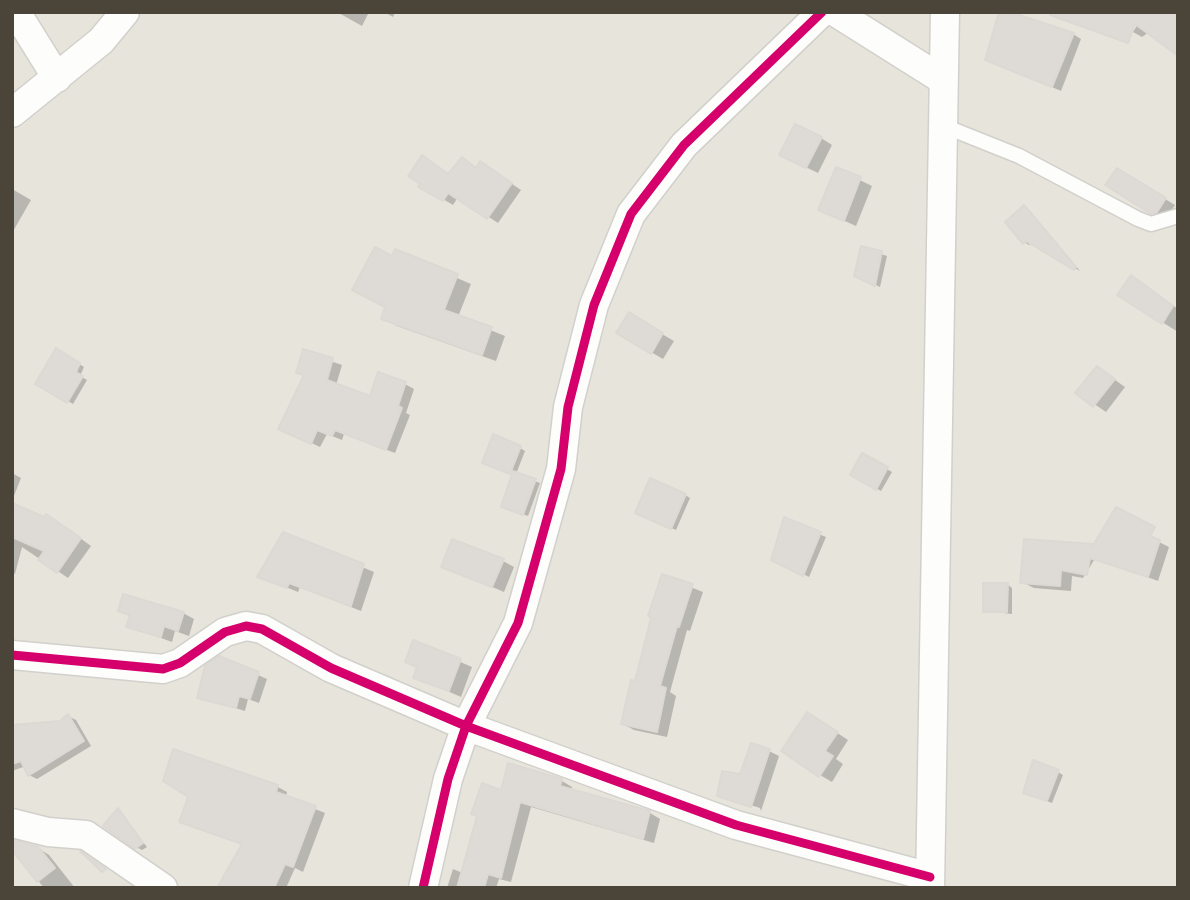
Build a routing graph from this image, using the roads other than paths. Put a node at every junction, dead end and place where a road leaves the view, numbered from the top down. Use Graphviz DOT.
graph roads {
  1 [pos="16,12"];
  2 [pos="125,12"];
  3 [pos="822,12"];
  4 [pos="835,12"];
  5 [pos="945,12"];
  6 [pos="57,78"];
  7 [pos="943,80"];
  8 [pos="12,113"];
  9 [pos="944,126"];
  10 [pos="1178,216"];
  11 [pos="12,655"];
  12 [pos="466,726"];
  13 [pos="12,823"];
  14 [pos="930,883"];
  15 [pos="163,888"];
  16 [pos="423,888"];
  1 -- 6 [label="street"];
  2 -- 6 [label="street"];
  3 -- 12 [label="street"];
  4 -- 7 [label="street"];
  5 -- 7 [label="street"];
  6 -- 8 [label="street"];
  7 -- 9 [label="street"];
  9 -- 10 [label="lane"];
  9 -- 14 [label="street"];
  11 -- 12 [label="street"];
  12 -- 14 [label="street"];
  12 -- 16 [label="street"];
  13 -- 15 [label="street"];
}
